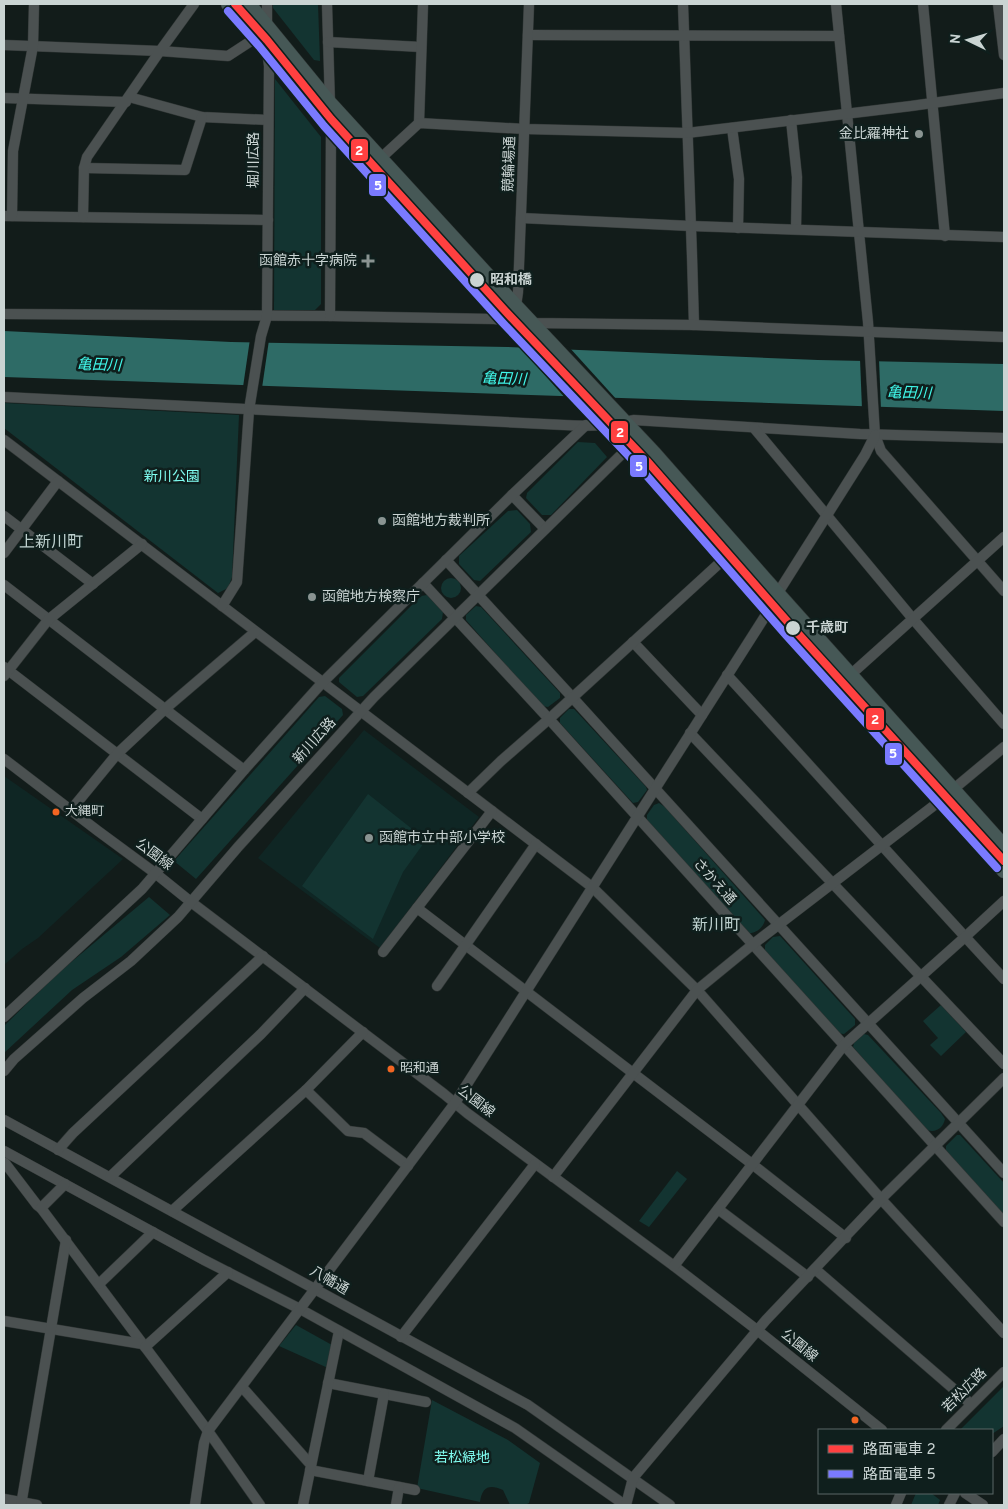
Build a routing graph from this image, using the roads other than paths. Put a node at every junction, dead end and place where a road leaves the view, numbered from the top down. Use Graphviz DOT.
graph roads {
  1 [pos="34,4"];
  2 [pos="194,4"];
  3 [pos="228,4"];
  4 [pos="249,4"];
  5 [pos="267,4"];
  6 [pos="327,4"];
  7 [pos="423,4"];
  8 [pos="529,4"];
  9 [pos="683,4"];
  10 [pos="836,4"];
  11 [pos="923,4"];
  12 [pos="998,4"];
  13 [pos="267,24"];
  14 [pos="528,35"];
  15 [pos="684,36"];
  16 [pos="839,36"];
  17 [pos="257,37"];
  18 [pos="328,42"];
  19 [pos="4,45"];
  20 [pos="33,46"];
  21 [pos="421,47"];
  22 [pos="267,49"];
  23 [pos="160,51"];
  24 [pos="1004,55"];
  25 [pos="1004,93"];
  26 [pos="4,98"];
  27 [pos="24,98"];
  28 [pos="128,99"];
  29 [pos="330,103"];
  30 [pos="933,103"];
  31 [pos="848,113"];
  32 [pos="202,117"];
  33 [pos="268,120"];
  34 [pos="791,120"];
  35 [pos="419,123"];
  36 [pos="332,128"];
  37 [pos="732,128"];
  38 [pos="525,129"];
  39 [pos="687,133"];
  40 [pos="381,157"];
  41 [pos="84,168"];
  42 [pos="369,169"];
  43 [pos="8,216"];
  44 [pos="83,217"];
  45 [pos="521,218"];
  46 [pos="268,220"];
  47 [pos="691,226"];
  48 [pos="738,228"];
  49 [pos="796,230"];
  50 [pos="859,232"];
  51 [pos="945,236"];
  52 [pos="1004,237"];
  53 [pos="516,306"];
  54 [pos="4,314"];
  55 [pos="267,316"];
  56 [pos="330,316"];
  57 [pos="505,321"];
  58 [pos="532,323"];
  59 [pos="694,325"];
  60 [pos="869,333"];
  61 [pos="1004,337"];
  62 [pos="4,397"];
  63 [pos="249,410"];
  64 [pos="624,421"];
  65 [pos="594,422"];
  66 [pos="754,428"];
  67 [pos="874,434"];
  68 [pos="1004,438"];
  69 [pos="4,440"];
  70 [pos="626,450"];
  71 [pos="58,481"];
  72 [pos="512,495"];
  73 [pos="826,515"];
  74 [pos="4,516"];
  75 [pos="545,528"];
  76 [pos="22,530"];
  77 [pos="1004,537"];
  78 [pos="142,544"];
  79 [pos="4,554"];
  80 [pos="724,559"];
  81 [pos="446,560"];
  82 [pos="978,561"];
  83 [pos="423,583"];
  84 [pos="92,584"];
  85 [pos="4,585"];
  86 [pos="1004,591"];
  87 [pos="778,593"];
  88 [pos="478,594"];
  89 [pos="222,606"];
  90 [pos="769,610"];
  91 [pos="455,617"];
  92 [pos="913,619"];
  93 [pos="48,620"];
  94 [pos="255,632"];
  95 [pos="633,642"];
  96 [pos="5,671"];
  97 [pos="727,675"];
  98 [pos="851,675"];
  99 [pos="322,683"];
  100 [pos="838,686"];
  101 [pos="572,697"];
  102 [pos="165,709"];
  103 [pos="361,711"];
  104 [pos="702,715"];
  105 [pos="549,719"];
  106 [pos="1004,724"];
  107 [pos="690,733"];
  108 [pos="1004,747"];
  109 [pos="117,754"];
  110 [pos="6,764"];
  111 [pos="244,770"];
  112 [pos="655,790"];
  113 [pos="953,790"];
  114 [pos="468,792"];
  115 [pos="940,800"];
  116 [pos="71,810"];
  117 [pos="492,811"];
  118 [pos="637,817"];
  119 [pos="202,819"];
  120 [pos="536,844"];
  121 [pos="882,846"];
  122 [pos="1004,846"];
  123 [pos="1004,871"];
  124 [pos="155,873"];
  125 [pos="832,883"];
  126 [pos="592,887"];
  127 [pos="1004,901"];
  128 [pos="191,902"];
  129 [pos="417,908"];
  130 [pos="779,925"];
  131 [pos="965,937"];
  132 [pos="465,945"];
  133 [pos="752,945"];
  134 [pos="383,952"];
  135 [pos="263,956"];
  136 [pos="920,976"];
  137 [pos="1004,979"];
  138 [pos="437,986"];
  139 [pos="305,988"];
  140 [pos="697,990"];
  141 [pos="526,991"];
  142 [pos="4,1017"];
  143 [pos="867,1023"];
  144 [pos="363,1032"];
  145 [pos="844,1045"];
  146 [pos="1004,1064"];
  147 [pos="4,1072"];
  148 [pos="633,1073"];
  149 [pos="1004,1078"];
  150 [pos="306,1090"];
  151 [pos="455,1104"];
  152 [pos="799,1104"];
  153 [pos="4,1120"];
  154 [pos="958,1122"];
  155 [pos="935,1146"];
  156 [pos="58,1150"];
  157 [pos="4,1151"];
  158 [pos="5,1163"];
  159 [pos="535,1164"];
  160 [pos="752,1164"];
  161 [pos="408,1166"];
  162 [pos="1004,1173"];
  163 [pos="110,1177"];
  164 [pos="553,1178"];
  165 [pos="65,1184"];
  166 [pos="881,1199"];
  167 [pos="41,1208"];
  168 [pos="718,1209"];
  169 [pos="172,1211"];
  170 [pos="1004,1222"];
  171 [pos="153,1232"];
  172 [pos="846,1238"];
  173 [pos="66,1240"];
  174 [pos="674,1266"];
  175 [pos="228,1272"];
  176 [pos="812,1273"];
  177 [pos="98,1284"];
  178 [pos="314,1289"];
  179 [pos="300,1309"];
  180 [pos="4,1321"];
  181 [pos="51,1328"];
  182 [pos="757,1330"];
  183 [pos="339,1332"];
  184 [pos="1004,1333"];
  185 [pos="401,1337"];
  186 [pos="144,1346"];
  187 [pos="1004,1372"];
  188 [pos="328,1383"];
  189 [pos="242,1387"];
  190 [pos="384,1394"];
  191 [pos="426,1402"];
  192 [pos="971,1404"];
  193 [pos="881,1429"];
  194 [pos="947,1429"];
  195 [pos="208,1432"];
  196 [pos="1004,1440"];
  197 [pos="993,1451"];
  198 [pos="310,1467"];
  199 [pos="633,1478"];
  200 [pos="368,1481"];
  201 [pos="399,1487"];
  202 [pos="415,1490"];
  203 [pos="966,1494"];
  204 [pos="4,1499"];
  205 [pos="22,1504"];
  206 [pos="37,1505"];
  207 [pos="194,1505"];
  208 [pos="260,1505"];
  209 [pos="302,1505"];
  210 [pos="396,1505"];
  211 [pos="626,1505"];
  212 [pos="670,1505"];
  213 [pos="983,1505"];
  1 -- 20 [label="street"];
  2 -- 23 [label="street"];
  3 -- 17 [label="main road"];
  4 -- 13 [label="main road"];
  5 -- 13 [label="street, 堀川広路"];
  6 -- 18 [label="street"];
  7 -- 21 [label="street"];
  8 -- 14 [label="street, 競輪場通"];
  9 -- 15 [label="street"];
  10 -- 16 [label="street"];
  11 -- 30 [label="street"];
  12 -- 24 [label="street"];
  13 -- 22 [label="street, 堀川広路"];
  13 -- 29 [label="main road"];
  14 -- 15 [label="street"];
  14 -- 38 [label="street, 競輪場通"];
  15 -- 16 [label="street"];
  15 -- 39 [label="street"];
  16 -- 31 [label="street"];
  17 -- 22 [label="main road"];
  17 -- 23 [label="street"];
  18 -- 21 [label="street"];
  18 -- 29 [label="street"];
  19 -- 20 [label="street"];
  20 -- 23 [label="street"];
  20 -- 27 [label="street"];
  21 -- 35 [label="street"];
  22 -- 33 [label="street, 堀川広路"];
  22 -- 36 [label="main road"];
  23 -- 28 [label="street"];
  25 -- 30 [label="street"];
  26 -- 27 [label="street"];
  27 -- 28 [label="street"];
  27 -- 43 [label="street"];
  28 -- 32 [label="street"];
  28 -- 41 [label="street"];
  29 -- 36 [label="street"];
  29 -- 40 [label="main road"];
  30 -- 31 [label="street"];
  30 -- 51 [label="street"];
  31 -- 34 [label="street"];
  31 -- 50 [label="street"];
  32 -- 33 [label="street"];
  32 -- 41 [label="street"];
  33 -- 46 [label="street, 堀川広路"];
  34 -- 37 [label="street"];
  34 -- 49 [label="street"];
  35 -- 38 [label="street"];
  35 -- 40 [label="street"];
  36 -- 42 [label="main road"];
  36 -- 56 [label="street"];
  37 -- 39 [label="street"];
  37 -- 48 [label="street"];
  38 -- 39 [label="street"];
  38 -- 45 [label="street, 競輪場通"];
  39 -- 47 [label="street"];
  40 -- 42 [label="street"];
  40 -- 53 [label="main road"];
  41 -- 44 [label="street"];
  42 -- 57 [label="main road"];
  43 -- 44 [label="street"];
  44 -- 46 [label="street"];
  45 -- 47 [label="street"];
  45 -- 53 [label="street, 競輪場通"];
  46 -- 55 [label="street, 堀川広路"];
  47 -- 48 [label="street"];
  47 -- 59 [label="street"];
  48 -- 49 [label="street"];
  49 -- 50 [label="street"];
  50 -- 51 [label="street"];
  50 -- 60 [label="street"];
  51 -- 52 [label="street"];
  53 -- 57 [label="street"];
  53 -- 58 [label="main road"];
  54 -- 55 [label="street"];
  55 -- 56 [label="street"];
  55 -- 63 [label="street, 堀川広路"];
  56 -- 57 [label="street"];
  57 -- 58 [label="street"];
  57 -- 65 [label="main road"];
  58 -- 59 [label="street"];
  58 -- 64 [label="main road"];
  59 -- 60 [label="street"];
  60 -- 61 [label="street"];
  60 -- 67 [label="street"];
  62 -- 63 [label="street"];
  63 -- 65 [label="street"];
  63 -- 89 [label="street, 堀川広路"];
  64 -- 65 [label="street"];
  64 -- 66 [label="street"];
  64 -- 70 [label="street"];
  64 -- 87 [label="main road"];
  65 -- 70 [label="main road"];
  65 -- 72 [label="street"];
  66 -- 67 [label="street"];
  66 -- 73 [label="street"];
  67 -- 68 [label="street"];
  67 -- 73 [label="street"];
  67 -- 82 [label="street"];
  69 -- 71 [label="street"];
  70 -- 75 [label="street, 新川広路"];
  70 -- 80 [label="main road"];
  71 -- 76 [label="street"];
  71 -- 78 [label="street"];
  72 -- 75 [label="street"];
  72 -- 81 [label="street"];
  73 -- 87 [label="street"];
  73 -- 92 [label="street"];
  74 -- 76 [label="street"];
  75 -- 88 [label="street, 新川広路"];
  76 -- 79 [label="street"];
  76 -- 84 [label="street"];
  77 -- 82 [label="street"];
  78 -- 84 [label="street"];
  78 -- 89 [label="street"];
  80 -- 90 [label="main road"];
  80 -- 95 [label="street"];
  81 -- 83 [label="street"];
  81 -- 88 [label="street, さかえ通"];
  82 -- 86 [label="street"];
  82 -- 92 [label="street"];
  83 -- 91 [label="street, さかえ通"];
  83 -- 99 [label="street"];
  84 -- 93 [label="street"];
  85 -- 93 [label="street"];
  87 -- 90 [label="street"];
  87 -- 98 [label="main road"];
  88 -- 91 [label="street, 新川広路"];
  88 -- 101 [label="street, さかえ通"];
  89 -- 94 [label="street"];
  90 -- 97 [label="street"];
  90 -- 100 [label="main road"];
  91 -- 103 [label="street, 新川広路"];
  91 -- 105 [label="street, さかえ通"];
  92 -- 98 [label="street"];
  92 -- 106 [label="street"];
  93 -- 96 [label="street"];
  93 -- 102 [label="street"];
  94 -- 99 [label="street"];
  94 -- 102 [label="street"];
  95 -- 101 [label="street"];
  95 -- 104 [label="street"];
  96 -- 109 [label="street"];
  97 -- 104 [label="street"];
  97 -- 121 [label="street"];
  98 -- 100 [label="street"];
  98 -- 113 [label="main road"];
  99 -- 103 [label="street"];
  99 -- 111 [label="street"];
  100 -- 115 [label="main road"];
  101 -- 105 [label="street"];
  101 -- 112 [label="street, さかえ通"];
  102 -- 109 [label="street"];
  102 -- 111 [label="street"];
  103 -- 114 [label="street"];
  103 -- 128 [label="street, 新川広路"];
  104 -- 107 [label="street"];
  105 -- 114 [label="street"];
  105 -- 118 [label="street, さかえ通"];
  107 -- 112 [label="street"];
  107 -- 125 [label="street"];
  108 -- 113 [label="street"];
  109 -- 116 [label="street"];
  109 -- 119 [label="street"];
  110 -- 116 [label="street, 公園線"];
  111 -- 119 [label="street"];
  112 -- 118 [label="street"];
  112 -- 130 [label="street, さかえ通"];
  113 -- 115 [label="street"];
  113 -- 122 [label="main road"];
  114 -- 117 [label="street"];
  115 -- 121 [label="street"];
  115 -- 123 [label="main road"];
  116 -- 124 [label="street, 公園線"];
  117 -- 120 [label="street"];
  117 -- 129 [label="street"];
  118 -- 126 [label="street"];
  118 -- 133 [label="street, さかえ通"];
  119 -- 124 [label="street"];
  120 -- 126 [label="street"];
  120 -- 132 [label="street"];
  121 -- 125 [label="street"];
  121 -- 131 [label="street"];
  124 -- 128 [label="street, 公園線"];
  124 -- 142 [label="street"];
  125 -- 130 [label="street"];
  125 -- 136 [label="street"];
  126 -- 140 [label="street"];
  126 -- 141 [label="street"];
  127 -- 131 [label="street"];
  128 -- 135 [label="street, 公園線"];
  128 -- 147 [label="street, 新川広路"];
  129 -- 132 [label="street"];
  129 -- 134 [label="street"];
  130 -- 133 [label="street"];
  130 -- 143 [label="street, さかえ通"];
  131 -- 136 [label="street"];
  131 -- 137 [label="street"];
  132 -- 138 [label="street"];
  132 -- 141 [label="street"];
  133 -- 140 [label="street"];
  133 -- 145 [label="street, さかえ通"];
  135 -- 139 [label="street, 公園線"];
  135 -- 156 [label="street"];
  136 -- 143 [label="street"];
  136 -- 146 [label="street"];
  139 -- 144 [label="street, 公園線"];
  139 -- 163 [label="street"];
  140 -- 148 [label="street"];
  140 -- 152 [label="street"];
  141 -- 148 [label="street"];
  141 -- 151 [label="street"];
  143 -- 145 [label="street"];
  143 -- 154 [label="street, さかえ通"];
  144 -- 150 [label="street"];
  144 -- 151 [label="street, 公園線"];
  145 -- 152 [label="street"];
  145 -- 155 [label="street, さかえ通"];
  148 -- 160 [label="street"];
  148 -- 164 [label="street"];
  149 -- 154 [label="street"];
  150 -- 161 [label="street"];
  150 -- 169 [label="street"];
  151 -- 159 [label="street, 公園線"];
  151 -- 161 [label="street"];
  152 -- 160 [label="street"];
  152 -- 166 [label="street"];
  153 -- 156 [label="street, 八幡通"];
  154 -- 155 [label="street"];
  154 -- 162 [label="street, さかえ通"];
  155 -- 166 [label="street"];
  155 -- 170 [label="street, さかえ通"];
  156 -- 163 [label="street, 八幡通"];
  157 -- 165 [label="street"];
  158 -- 167 [label="street"];
  159 -- 164 [label="street, 公園線"];
  159 -- 185 [label="street"];
  160 -- 168 [label="street"];
  160 -- 172 [label="street"];
  161 -- 178 [label="street"];
  163 -- 169 [label="street, 八幡通"];
  164 -- 174 [label="street, 公園線"];
  165 -- 167 [label="street"];
  165 -- 171 [label="street"];
  166 -- 172 [label="street"];
  166 -- 184 [label="street"];
  167 -- 173 [label="street"];
  168 -- 174 [label="street"];
  168 -- 176 [label="street"];
  169 -- 178 [label="street, 八幡通"];
  171 -- 175 [label="street"];
  171 -- 177 [label="street"];
  172 -- 176 [label="street"];
  173 -- 177 [label="street"];
  173 -- 181 [label="street"];
  174 -- 182 [label="street, 公園線"];
  175 -- 179 [label="street"];
  175 -- 186 [label="street"];
  176 -- 182 [label="street"];
  176 -- 192 [label="street"];
  177 -- 186 [label="street"];
  178 -- 179 [label="street"];
  178 -- 185 [label="street, 八幡通"];
  179 -- 183 [label="street"];
  179 -- 189 [label="street"];
  180 -- 181 [label="street"];
  181 -- 186 [label="street"];
  181 -- 205 [label="street"];
  182 -- 193 [label="street, 公園線"];
  182 -- 199 [label="street"];
  183 -- 188 [label="street"];
  183 -- 211 [label="street"];
  185 -- 199 [label="street, 八幡通"];
  186 -- 195 [label="street"];
  187 -- 192 [label="street, 若松広路"];
  188 -- 190 [label="street"];
  188 -- 198 [label="street"];
  189 -- 195 [label="street"];
  189 -- 198 [label="street"];
  190 -- 191 [label="street"];
  190 -- 200 [label="street"];
  192 -- 194 [label="street, 若松広路"];
  195 -- 207 [label="street"];
  195 -- 208 [label="street"];
  196 -- 197 [label="street"];
  198 -- 200 [label="street"];
  198 -- 209 [label="street"];
  199 -- 211 [label="street"];
  199 -- 212 [label="street, 八幡通"];
  200 -- 201 [label="street"];
  201 -- 202 [label="street"];
  201 -- 210 [label="street"];
  203 -- 213 [label="street"];
  204 -- 205 [label="street"];
  205 -- 206 [label="street"];
}
